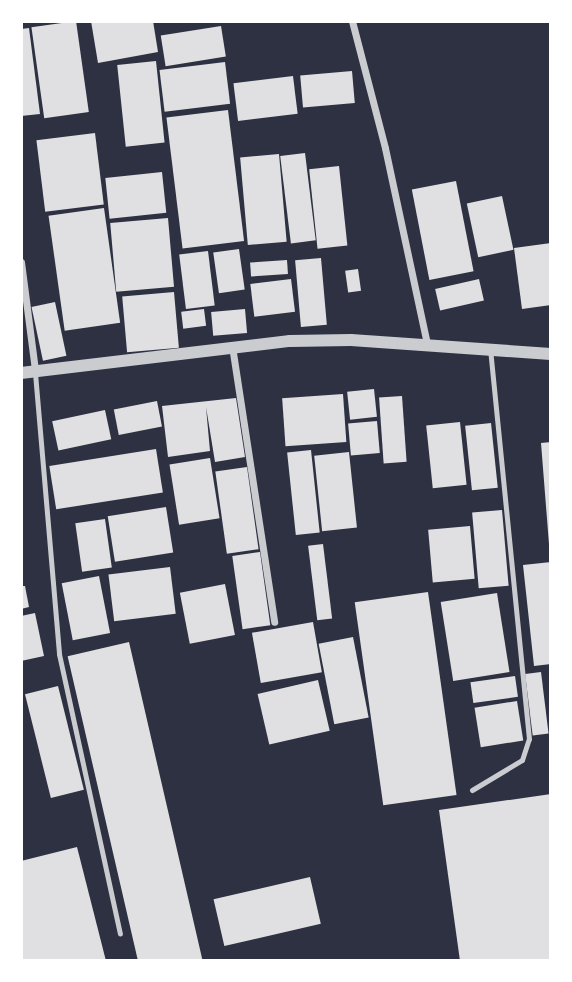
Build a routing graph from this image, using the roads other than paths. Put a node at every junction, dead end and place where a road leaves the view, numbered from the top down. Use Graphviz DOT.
graph roads {
  1 [pos="352,21"];
  2 [pos="21,262"];
  3 [pos="427,344"];
  4 [pos="232,346"];
  5 [pos="490,349"];
  6 [pos="551,354"];
  7 [pos="35,370"];
  8 [pos="21,373"];
  9 [pos="274,622"];
  10 [pos="472,790"];
  11 [pos="120,933"];
  1 -- 3 [label="street"];
  2 -- 7 [label="street"];
  3 -- 4 [label="street"];
  3 -- 5 [label="street"];
  4 -- 7 [label="street"];
  4 -- 9 [label="street"];
  5 -- 6 [label="street"];
  5 -- 10 [label="lane"];
  7 -- 8 [label="street"];
  7 -- 11 [label="lane"];
}
